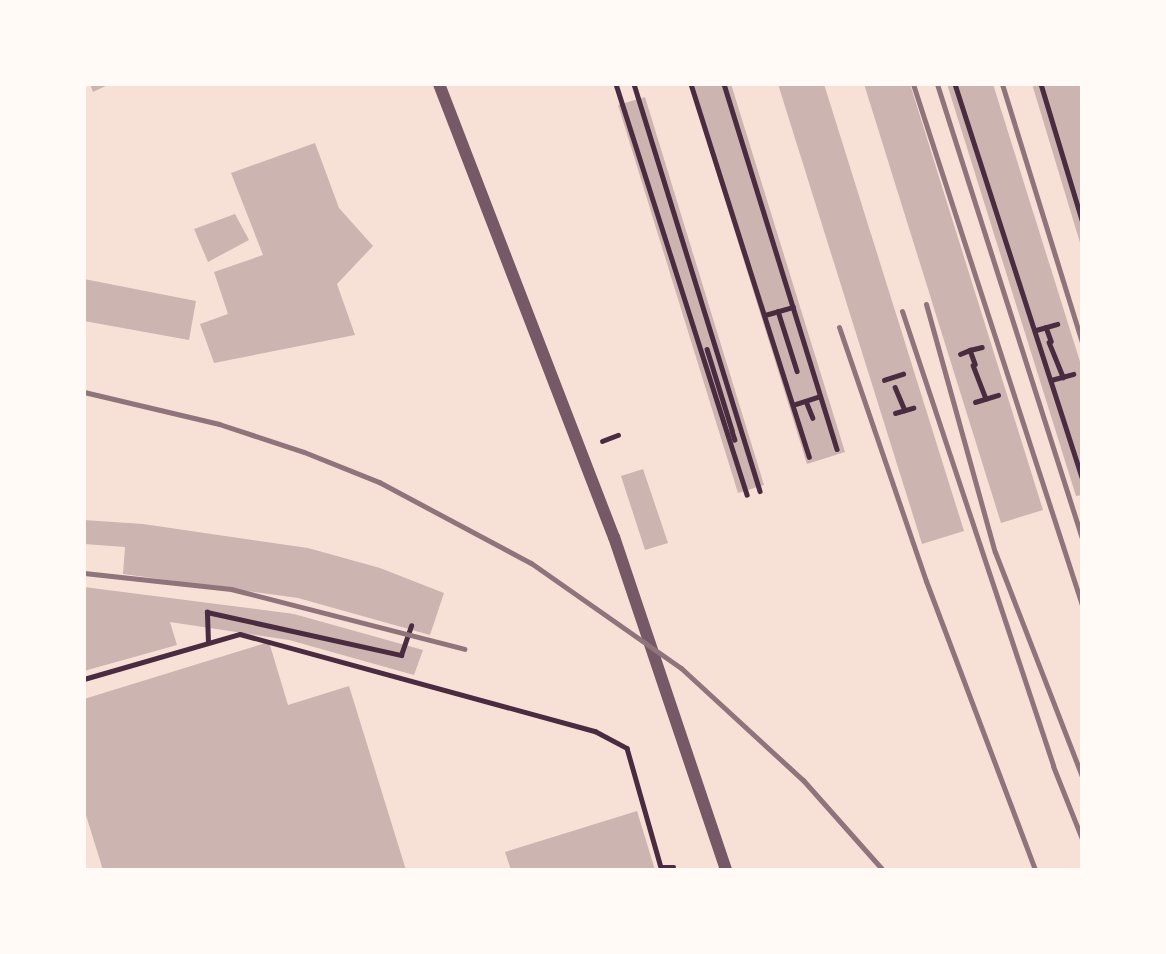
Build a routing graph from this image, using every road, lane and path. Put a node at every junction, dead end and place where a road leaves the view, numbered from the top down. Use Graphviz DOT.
graph roads {
  1 [pos="439,84"];
  2 [pos="615,84"];
  3 [pos="634,84"];
  4 [pos="691,84"];
  5 [pos="724,84"];
  6 [pos="955,84"];
  7 [pos="1041,84"];
  8 [pos="1082,220"];
  9 [pos="793,307"];
  10 [pos="778,311"];
  11 [pos="765,316"];
  12 [pos="1057,324"];
  13 [pos="1046,327"];
  14 [pos="1036,330"];
  15 [pos="715,346"];
  16 [pos="982,347"];
  17 [pos="707,349"];
  18 [pos="970,350"];
  19 [pos="698,351"];
  20 [pos="960,354"];
  21 [pos="797,370"];
  22 [pos="903,374"];
  23 [pos="1073,374"];
  24 [pos="892,377"];
  25 [pos="1063,377"];
  26 [pos="884,380"];
  27 [pos="1051,380"];
  28 [pos="998,395"];
  29 [pos="820,396"];
  30 [pos="986,399"];
  31 [pos="806,401"];
  32 [pos="975,402"];
  33 [pos="793,405"];
  34 [pos="913,408"];
  35 [pos="905,410"];
  36 [pos="895,414"];
  37 [pos="813,418"];
  38 [pos="741,428"];
  39 [pos="732,430"];
  40 [pos="724,434"];
  41 [pos="618,435"];
  42 [pos="735,440"];
  43 [pos="599,442"];
  44 [pos="836,449"];
  45 [pos="809,457"];
  46 [pos="1082,478"];
  47 [pos="760,491"];
  48 [pos="747,495"];
  49 [pos="411,626"];
  50 [pos="208,643"];
  51 [pos="84,679"];
  52 [pos="674,867"];
  53 [pos="726,870"];
  1 -- 53 [label="street"];
  2 -- 19 [label="path"];
  3 -- 15 [label="path"];
  4 -- 11 [label="path"];
  5 -- 9 [label="path"];
  6 -- 14 [label="path"];
  7 -- 8 [label="path"];
  9 -- 10 [label="path"];
  9 -- 29 [label="path"];
  10 -- 11 [label="path"];
  10 -- 21 [label="path"];
  11 -- 33 [label="path"];
  12 -- 13 [label="path"];
  13 -- 14 [label="path"];
  13 -- 25 [label="path"];
  14 -- 27 [label="path"];
  15 -- 17 [label="path"];
  15 -- 38 [label="path"];
  16 -- 18 [label="path"];
  17 -- 19 [label="path"];
  17 -- 39 [label="path"];
  18 -- 20 [label="path"];
  18 -- 30 [label="path"];
  19 -- 40 [label="path"];
  22 -- 24 [label="path"];
  23 -- 25 [label="path"];
  24 -- 26 [label="path"];
  24 -- 35 [label="path"];
  25 -- 27 [label="path"];
  27 -- 46 [label="path"];
  28 -- 30 [label="path"];
  29 -- 31 [label="path"];
  29 -- 44 [label="path"];
  30 -- 32 [label="path"];
  31 -- 33 [label="path"];
  31 -- 37 [label="path"];
  33 -- 45 [label="path"];
  34 -- 35 [label="path"];
  35 -- 36 [label="path"];
  38 -- 39 [label="path"];
  38 -- 47 [label="path"];
  39 -- 40 [label="path"];
  39 -- 42 [label="path"];
  40 -- 48 [label="path"];
  41 -- 43 [label="path"];
  49 -- 50 [label="path"];
  50 -- 51 [label="path"];
  50 -- 52 [label="path"];
}
